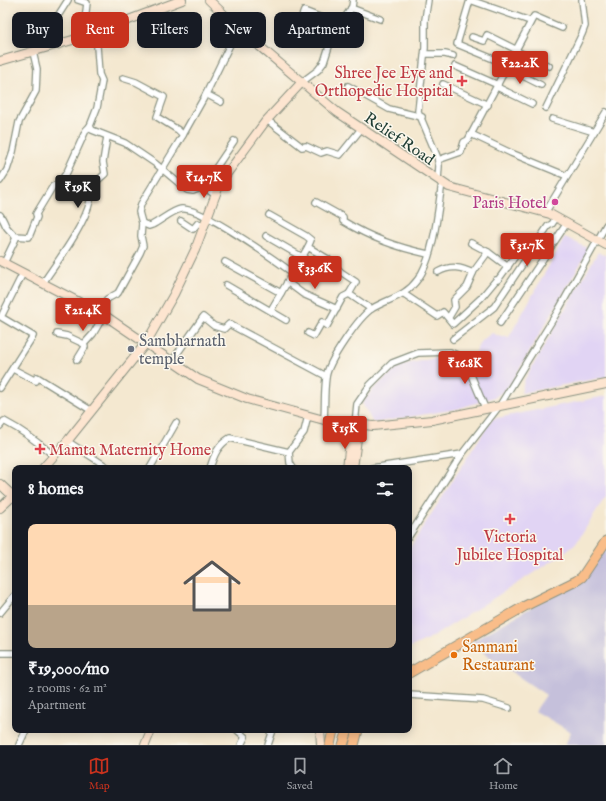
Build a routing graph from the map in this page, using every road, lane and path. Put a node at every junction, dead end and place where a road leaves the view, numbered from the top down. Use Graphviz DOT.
graph roads {
  1 [pos="68,0"];
  2 [pos="78,0"];
  3 [pos="182,0"];
  4 [pos="209,0"];
  5 [pos="353,0"];
  6 [pos="428,0"];
  7 [pos="470,0"];
  8 [pos="582,0"];
  9 [pos="88,1"];
  10 [pos="351,8"];
  11 [pos="60,12"];
  12 [pos="86,12"];
  13 [pos="221,12"];
  14 [pos="349,12"];
  15 [pos="380,19"];
  16 [pos="129,20"];
  17 [pos="530,21"];
  18 [pos="562,28"];
  19 [pos="472,37"];
  20 [pos="71,41"];
  21 [pos="97,48"];
  22 [pos="228,48"];
  23 [pos="262,48"];
  24 [pos="328,48"];
  25 [pos="516,51"];
  26 [pos="33,52"];
  27 [pos="425,54"];
  28 [pos="453,56"];
  29 [pos="0,61"];
  30 [pos="455,66"];
  31 [pos="548,66"];
  32 [pos="508,67"];
  33 [pos="123,78"];
  34 [pos="302,82"];
  35 [pos="443,84"];
  36 [pos="541,85"];
  37 [pos="348,86"];
  38 [pos="498,86"];
  39 [pos="206,94"];
  40 [pos="221,102"];
  41 [pos="532,104"];
  42 [pos="488,105"];
  43 [pos="546,108"];
  44 [pos="606,112"];
  45 [pos="422,117"];
  46 [pos="552,119"];
  47 [pos="267,120"];
  48 [pos="90,126"];
  49 [pos="361,129"];
  50 [pos="594,132"];
  51 [pos="471,134"];
  52 [pos="183,135"];
  53 [pos="107,137"];
  54 [pos="234,141"];
  55 [pos="438,160"];
  56 [pos="161,170"];
  57 [pos="567,176"];
  58 [pos="0,181"];
  59 [pos="440,181"];
  60 [pos="203,187"];
  61 [pos="216,194"];
  62 [pos="316,202"];
  63 [pos="545,213"];
  64 [pos="0,215"];
  65 [pos="269,215"];
  66 [pos="207,218"];
  67 [pos="556,218"];
  68 [pos="181,221"];
  69 [pos="142,223"];
  70 [pos="567,223"];
  71 [pos="606,225"];
  72 [pos="204,226"];
  73 [pos="15,236"];
  74 [pos="266,236"];
  75 [pos="598,240"];
  76 [pos="471,243"];
  77 [pos="606,245"];
  78 [pos="308,247"];
  79 [pos="488,252"];
  80 [pos="428,254"];
  81 [pos="516,255"];
  82 [pos="302,257"];
  83 [pos="2,262"];
  84 [pos="225,262"];
  85 [pos="508,267"];
  86 [pos="438,272"];
  87 [pos="23,273"];
  88 [pos="293,273"];
  89 [pos="473,273"];
  90 [pos="287,282"];
  91 [pos="43,283"];
  92 [pos="226,286"];
  93 [pos="281,293"];
  94 [pos="349,294"];
  95 [pos="404,294"];
  96 [pos="337,309"];
  97 [pos="371,309"];
  98 [pos="271,310"];
  99 [pos="102,314"];
  100 [pos="449,317"];
  101 [pos="286,320"];
  102 [pos="500,323"];
  103 [pos="308,333"];
  104 [pos="57,334"];
  105 [pos="453,339"];
  106 [pos="146,343"];
  107 [pos="84,344"];
  108 [pos="77,360"];
  109 [pos="172,361"];
  110 [pos="13,369"];
  111 [pos="326,376"];
  112 [pos="606,384"];
  113 [pos="0,388"];
  114 [pos="500,405"];
  115 [pos="485,408"];
  116 [pos="92,411"];
  117 [pos="308,416"];
  118 [pos="324,420"];
  119 [pos="176,423"];
  120 [pos="355,424"];
  121 [pos="0,426"];
  122 [pos="67,441"];
  123 [pos="289,452"];
  124 [pos="462,454"];
  125 [pos="54,456"];
  126 [pos="46,465"];
  127 [pos="103,465"];
  128 [pos="152,465"];
  129 [pos="211,465"];
  130 [pos="291,465"];
  131 [pos="348,465"];
  132 [pos="353,465"];
  133 [pos="391,465"];
  134 [pos="0,484"];
  135 [pos="12,494"];
  136 [pos="12,498"];
  137 [pos="0,508"];
  138 [pos="412,531"];
  139 [pos="606,540"];
  140 [pos="12,598"];
  141 [pos="0,612"];
  142 [pos="0,653"];
  143 [pos="12,653"];
  144 [pos="412,670"];
  145 [pos="412,695"];
  146 [pos="509,708"];
  147 [pos="25,733"];
  148 [pos="150,733"];
  149 [pos="240,733"];
  150 [pos="272,733"];
  151 [pos="320,733"];
  152 [pos="333,733"];
  153 [pos="334,733"];
  154 [pos="347,733"];
  155 [pos="357,733"];
  156 [pos="19,745"];
  157 [pos="145,745"];
  158 [pos="241,745"];
  159 [pos="268,745"];
  160 [pos="321,745"];
  161 [pos="330,745"];
  162 [pos="342,745"];
  163 [pos="354,745"];
  1 -- 11 [label="street"];
  2 -- 9 [label="street"];
  3 -- 16 [label="street"];
  4 -- 13 [label="street, Relief Road"];
  5 -- 10 [label="street"];
  6 -- 27 [label="street"];
  7 -- 17 [label="street"];
  7 -- 32 [label="street"];
  8 -- 43 [label="street"];
  9 -- 12 [label="street"];
  10 -- 14 [label="street"];
  10 -- 15 [label="street"];
  17 -- 18 [label="street"];
  17 -- 25 [label="street"];
  19 -- 25 [label="street"];
  20 -- 26 [label="street"];
  21 -- 48 [label="street"];
  22 -- 39 [label="street"];
  23 -- 34 [label="street, Relief Road"];
  24 -- 34 [label="street"];
  25 -- 31 [label="street"];
  25 -- 32 [label="street"];
  26 -- 29 [label="street"];
  26 -- 58 [label="street"];
  27 -- 28 [label="street"];
  27 -- 45 [label="street"];
  30 -- 38 [label="street"];
  32 -- 36 [label="street"];
  32 -- 38 [label="street"];
  33 -- 52 [label="street"];
  34 -- 47 [label="street"];
  34 -- 49 [label="street, Relief Road"];
  35 -- 42 [label="street"];
  37 -- 45 [label="street"];
  38 -- 41 [label="street"];
  38 -- 42 [label="street"];
  39 -- 40 [label="street"];
  39 -- 52 [label="street"];
  42 -- 51 [label="street"];
  44 -- 50 [label="street"];
  45 -- 55 [label="street"];
  46 -- 50 [label="street"];
  47 -- 49 [label="street"];
  47 -- 61 [label="street"];
  48 -- 53 [label="street"];
  48 -- 73 [label="street"];
  49 -- 59 [label="street, Relief Road"];
  50 -- 57 [label="street"];
  51 -- 55 [label="street"];
  51 -- 57 [label="street"];
  52 -- 56 [label="street"];
  53 -- 56 [label="street"];
  53 -- 91 [label="street"];
  54 -- 60 [label="street"];
  55 -- 59 [label="street"];
  56 -- 60 [label="street"];
  56 -- 69 [label="street"];
  57 -- 63 [label="street"];
  59 -- 63 [label="street, Relief Road"];
  59 -- 80 [label="street"];
  60 -- 61 [label="street"];
  61 -- 66 [label="street"];
  62 -- 80 [label="street"];
  63 -- 67 [label="street, Relief Road"];
  64 -- 73 [label="street"];
  65 -- 78 [label="street"];
  66 -- 69 [label="street"];
  66 -- 72 [label="street"];
  66 -- 88 [label="street"];
  67 -- 70 [label="street, Relief Road"];
  67 -- 105 [label="street"];
  68 -- 72 [label="street"];
  69 -- 99 [label="street"];
  70 -- 75 [label="street, Relief Road"];
  70 -- 102 [label="street"];
  71 -- 75 [label="street"];
  72 -- 106 [label="street"];
  73 -- 83 [label="street"];
  74 -- 82 [label="street"];
  75 -- 77 [label="street, Relief Road"];
  75 -- 114 [label="street"];
  76 -- 79 [label="street"];
  78 -- 82 [label="street"];
  78 -- 94 [label="street"];
  79 -- 85 [label="street"];
  79 -- 89 [label="street"];
  80 -- 95 [label="street"];
  81 -- 85 [label="street"];
  82 -- 88 [label="street"];
  83 -- 87 [label="street"];
  84 -- 93 [label="street"];
  85 -- 100 [label="street"];
  86 -- 89 [label="street"];
  87 -- 91 [label="street"];
  87 -- 110 [label="street"];
  88 -- 90 [label="street"];
  89 -- 100 [label="street"];
  90 -- 93 [label="street"];
  90 -- 96 [label="street"];
  91 -- 99 [label="street"];
  92 -- 98 [label="street"];
  93 -- 98 [label="street"];
  94 -- 96 [label="street"];
  94 -- 97 [label="street"];
  95 -- 97 [label="street"];
  95 -- 100 [label="street"];
  96 -- 103 [label="street"];
  97 -- 111 [label="street"];
  98 -- 101 [label="street"];
  99 -- 106 [label="street"];
  99 -- 107 [label="street"];
  104 -- 107 [label="street"];
  106 -- 109 [label="street"];
  106 -- 116 [label="street"];
  107 -- 108 [label="street"];
  109 -- 111 [label="street"];
  109 -- 117 [label="street"];
  110 -- 113 [label="street"];
  110 -- 116 [label="street"];
  111 -- 118 [label="street"];
  112 -- 114 [label="street"];
  114 -- 115 [label="street"];
  114 -- 124 [label="street"];
  115 -- 120 [label="street"];
  115 -- 120 [label="street"];
  116 -- 122 [label="street"];
  117 -- 118 [label="street"];
  117 -- 123 [label="street"];
  118 -- 120 [label="street"];
  119 -- 128 [label="street"];
  120 -- 131 [label="street"];
  120 -- 132 [label="street"];
  121 -- 125 [label="street"];
  122 -- 125 [label="street"];
  122 -- 127 [label="street"];
  123 -- 129 [label="street"];
  123 -- 130 [label="street"];
  124 -- 133 [label="street"];
  124 -- 138 [label="street"];
  125 -- 126 [label="street"];
  134 -- 135 [label="street"];
  136 -- 137 [label="street"];
  139 -- 144 [label="main road"];
  140 -- 141 [label="street"];
  142 -- 143 [label="street"];
  145 -- 146 [label="street"];
  147 -- 156 [label="street"];
  148 -- 157 [label="street"];
  149 -- 158 [label="street"];
  150 -- 159 [label="street"];
  151 -- 160 [label="street"];
  152 -- 161 [label="main road"];
  153 -- 162 [label="main road"];
  154 -- 162 [label="main road"];
  155 -- 163 [label="main road"];
}
